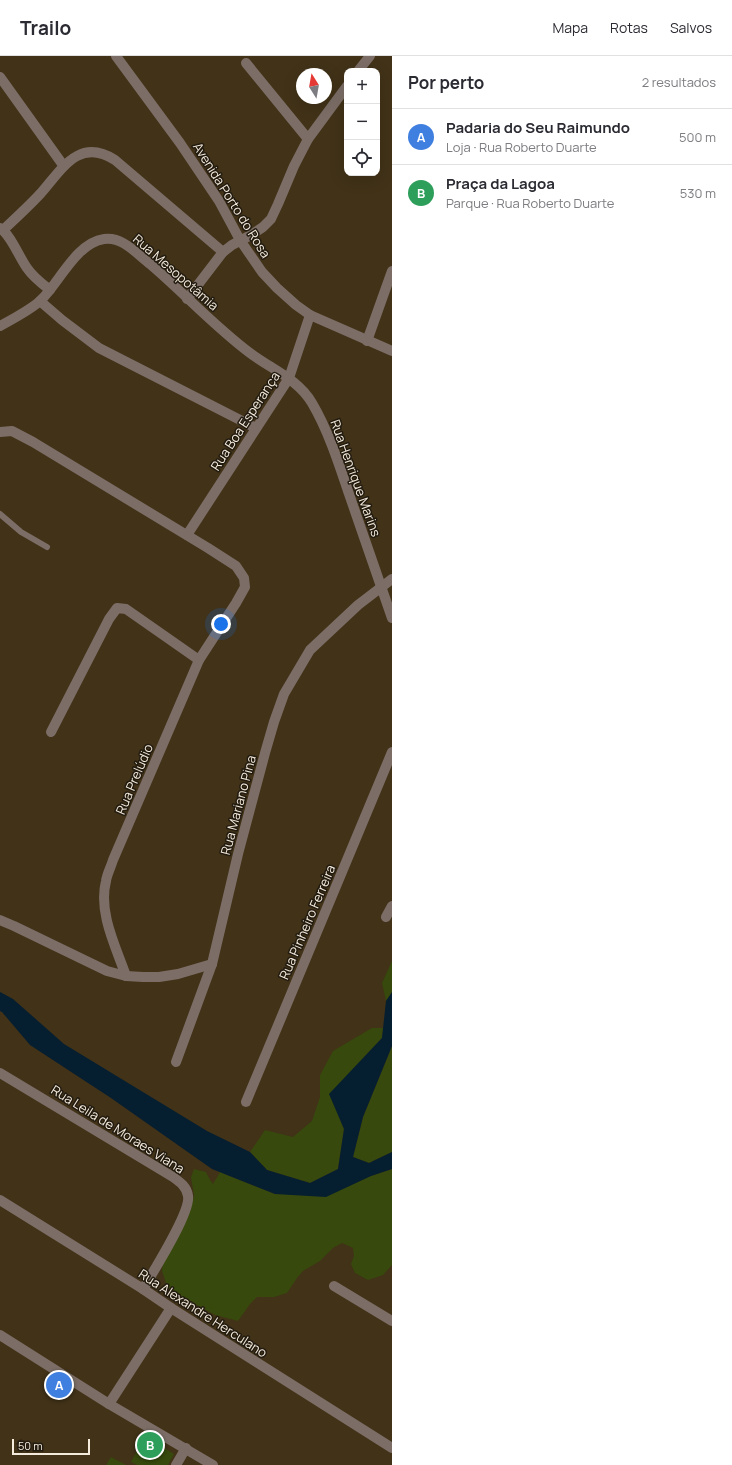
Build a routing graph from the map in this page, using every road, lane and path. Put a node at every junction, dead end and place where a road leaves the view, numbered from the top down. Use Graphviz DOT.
graph roads {
  1 [pos="116,56"];
  2 [pos="369,56"];
  3 [pos="246,63"];
  4 [pos="360,68"];
  5 [pos="0,77"];
  6 [pos="344,90"];
  7 [pos="308,139"];
  8 [pos="63,165"];
  9 [pos="2,229"];
  10 [pos="240,240"];
  11 [pos="224,252"];
  12 [pos="392,271"];
  13 [pos="50,290"];
  14 [pos="187,299"];
  15 [pos="40,301"];
  16 [pos="310,315"];
  17 [pos="0,326"];
  18 [pos="367,340"];
  19 [pos="392,350"];
  20 [pos="289,378"];
  21 [pos="256,428"];
  22 [pos="0,432"];
  23 [pos="0,514"];
  24 [pos="187,535"];
  25 [pos="47,546"];
  26 [pos="392,579"];
  27 [pos="382,588"];
  28 [pos="392,618"];
  29 [pos="199,660"];
  30 [pos="51,732"];
  31 [pos="392,752"];
  32 [pos="392,906"];
  33 [pos="386,917"];
  34 [pos="0,920"];
  35 [pos="212,964"];
  36 [pos="126,976"];
  37 [pos="176,1062"];
  38 [pos="0,1073"];
  39 [pos="246,1102"];
  40 [pos="0,1200"];
  41 [pos="334,1286"];
  42 [pos="143,1289"];
  43 [pos="171,1308"];
  44 [pos="392,1321"];
  45 [pos="0,1335"];
  46 [pos="109,1404"];
  47 [pos="186,1448"];
  48 [pos="392,1448"];
  49 [pos="176,1465"];
  50 [pos="213,1465"];
  1 -- 10 [label="street, Avenida Porto do Rosa"];
  2 -- 4 [label="street"];
  3 -- 7 [label="street"];
  5 -- 8 [label="street"];
  6 -- 7 [label="street"];
  7 -- 10 [label="street"];
  8 -- 9 [label="street"];
  8 -- 11 [label="street"];
  9 -- 13 [label="street"];
  10 -- 11 [label="street"];
  10 -- 16 [label="street, Avenida Porto do Rosa"];
  11 -- 14 [label="street"];
  12 -- 18 [label="street"];
  13 -- 14 [label="street, Rua Mesopotâmia"];
  13 -- 15 [label="street, Rua Mesopotâmia"];
  14 -- 20 [label="street, Rua Mesopotâmia"];
  15 -- 17 [label="street, Rua Mesopotâmia"];
  15 -- 21 [label="street"];
  16 -- 18 [label="street, Avenida Porto do Rosa"];
  16 -- 20 [label="street, Rua Boa Esperança"];
  18 -- 19 [label="street, Avenida Porto do Rosa"];
  20 -- 21 [label="street, Rua Boa Esperança"];
  20 -- 27 [label="street, Rua Henrique Marins"];
  21 -- 24 [label="street, Rua Boa Esperança"];
  22 -- 24 [label="street"];
  23 -- 25 [label="lane"];
  24 -- 29 [label="street, Rua Prelúdio"];
  26 -- 27 [label="street, Rua Mariano Pina"];
  27 -- 28 [label="street, Rua Henrique Marins"];
  27 -- 35 [label="street, Rua Mariano Pina"];
  29 -- 30 [label="street"];
  29 -- 36 [label="street, Rua Prelúdio"];
  31 -- 39 [label="street, Rua Pinheiro Ferreira"];
  32 -- 33 [label="street"];
  34 -- 36 [label="street"];
  35 -- 36 [label="street"];
  35 -- 37 [label="street, Rua Mariano Pina"];
  38 -- 42 [label="street, Rua Leila de Moraes Viana"];
  40 -- 42 [label="street, Rua Alexandre Herculano"];
  41 -- 44 [label="street"];
  42 -- 43 [label="street, Rua Alexandre Herculano"];
  43 -- 46 [label="street"];
  43 -- 48 [label="street, Rua Alexandre Herculano"];
  45 -- 46 [label="street"];
  46 -- 47 [label="street"];
  47 -- 49 [label="street"];
  47 -- 50 [label="street"];
}
